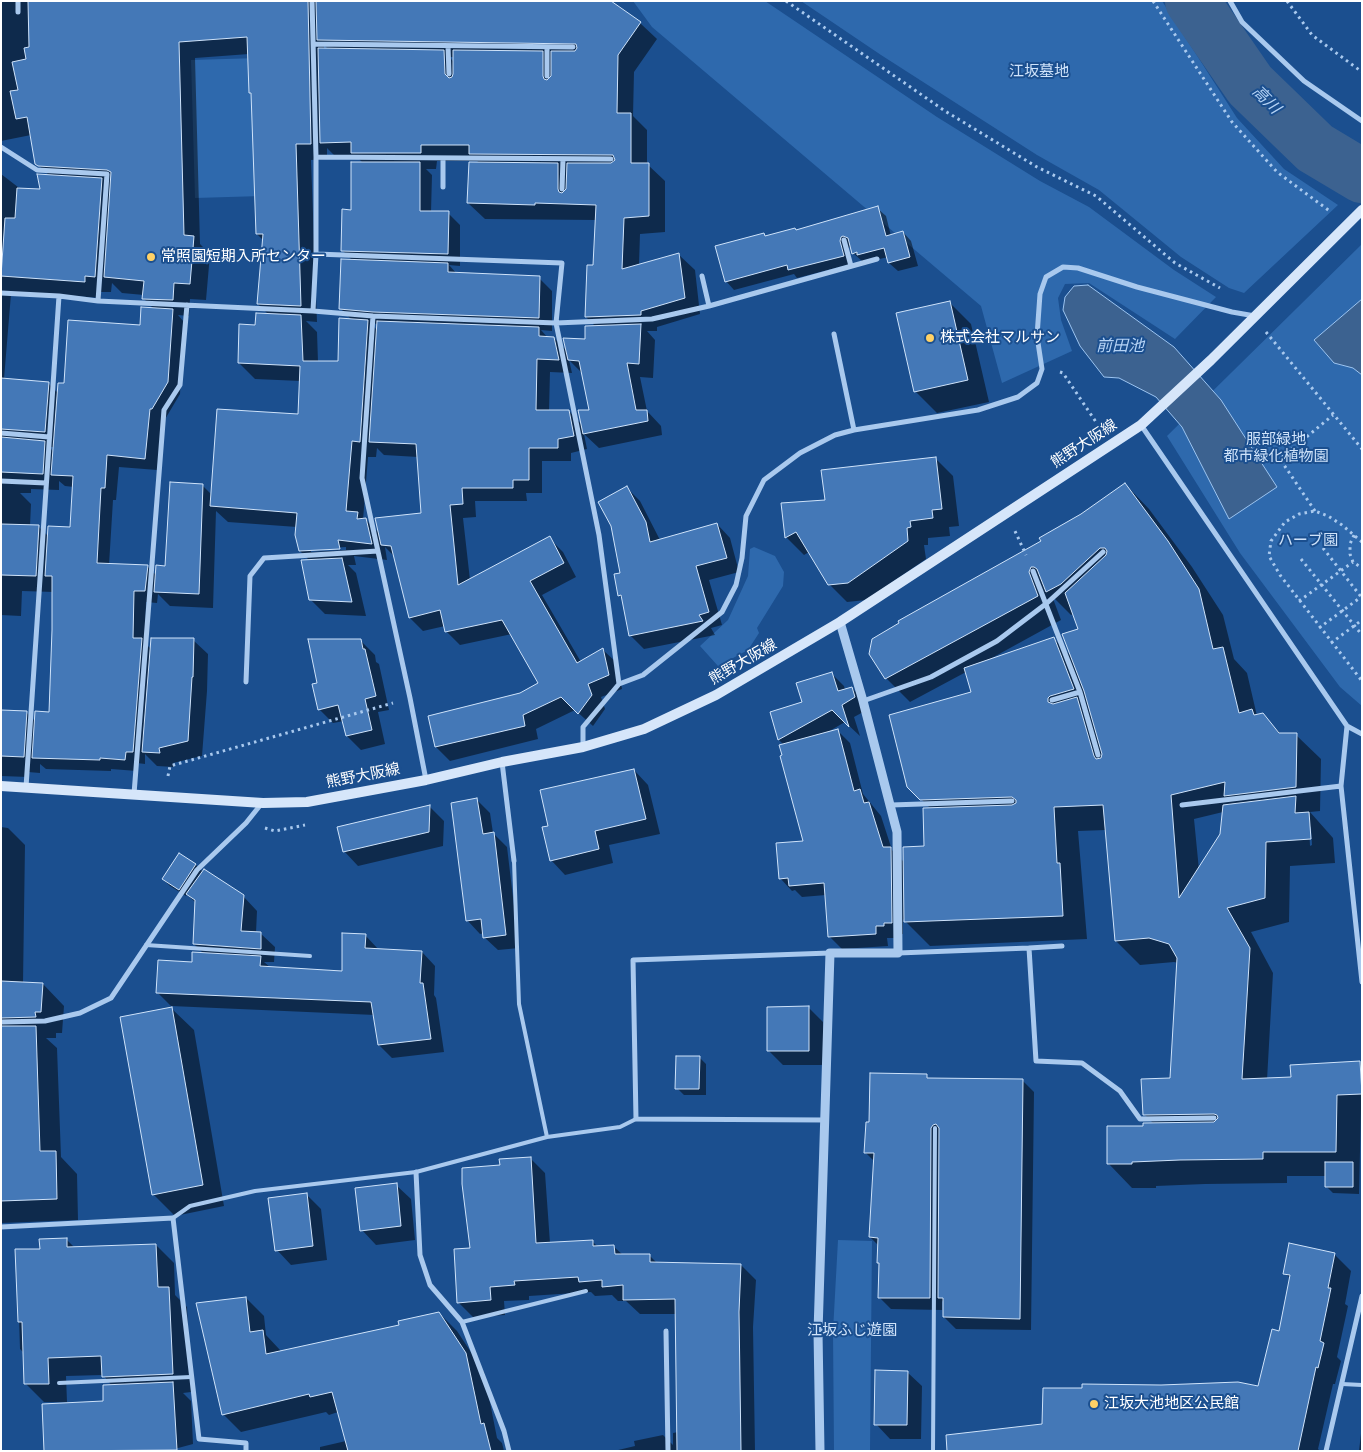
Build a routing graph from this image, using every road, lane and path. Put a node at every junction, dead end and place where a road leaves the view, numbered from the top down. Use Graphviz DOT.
graph roads {
  1 [pos="18,1"];
  2 [pos="312,1"];
  3 [pos="786,1"];
  4 [pos="1153,1"];
  5 [pos="1230,1"];
  6 [pos="1287,1"];
  7 [pos="18,12"];
  8 [pos="313,44"];
  9 [pos="448,46"];
  10 [pos="547,47"];
  11 [pos="573,47"];
  12 [pos="1362,72"];
  13 [pos="449,74"];
  14 [pos="547,76"];
  15 [pos="1362,121"];
  16 [pos="1,147"];
  17 [pos="316,157"];
  18 [pos="444,158"];
  19 [pos="563,159"];
  20 [pos="611,159"];
  21 [pos="444,187"];
  22 [pos="562,189"];
  23 [pos="1362,210"];
  24 [pos="1333,213"];
  25 [pos="844,240"];
  26 [pos="316,254"];
  27 [pos="877,259"];
  28 [pos="851,266"];
  29 [pos="702,276"];
  30 [pos="1226,292"];
  31 [pos="1,293"];
  32 [pos="59,296"];
  33 [pos="98,302"];
  34 [pos="187,306"];
  35 [pos="709,306"];
  36 [pos="313,311"];
  37 [pos="373,316"];
  38 [pos="1256,316"];
  39 [pos="556,323"];
  40 [pos="1266,332"];
  41 [pos="834,334"];
  42 [pos="1042,369"];
  43 [pos="1333,415"];
  44 [pos="1096,422"];
  45 [pos="1141,424"];
  46 [pos="854,430"];
  47 [pos="1,433"];
  48 [pos="49,437"];
  49 [pos="1362,449"];
  50 [pos="1,481"];
  51 [pos="46,483"];
  52 [pos="1315,511"];
  53 [pos="1015,530"];
  54 [pos="1354,535"];
  55 [pos="1362,542"];
  56 [pos="1323,548"];
  57 [pos="378,552"];
  58 [pos="1102,552"];
  59 [pos="1301,558"];
  60 [pos="1352,562"];
  61 [pos="1362,568"];
  62 [pos="1033,571"];
  63 [pos="1341,571"];
  64 [pos="1322,584"];
  65 [pos="1361,597"];
  66 [pos="1298,601"];
  67 [pos="1047,604"];
  68 [pos="1342,611"];
  69 [pos="1362,620"];
  70 [pos="840,622"];
  71 [pos="1354,626"];
  72 [pos="1320,628"];
  73 [pos="1362,635"];
  74 [pos="1331,643"];
  75 [pos="1362,681"];
  76 [pos="246,682"];
  77 [pos="619,684"];
  78 [pos="1080,692"];
  79 [pos="410,698"];
  80 [pos="1052,700"];
  81 [pos="863,701"];
  82 [pos="1347,726"];
  83 [pos="1362,734"];
  84 [pos="583,747"];
  85 [pos="1098,754"];
  86 [pos="502,762"];
  87 [pos="137,776"];
  88 [pos="426,780"];
  89 [pos="1,786"];
  90 [pos="1341,786"];
  91 [pos="26,787"];
  92 [pos="134,794"];
  93 [pos="1012,801"];
  94 [pos="263,803"];
  95 [pos="891,805"];
  96 [pos="1182,805"];
  97 [pos="514,861"];
  98 [pos="146,945"];
  99 [pos="1062,946"];
  100 [pos="1029,948"];
  101 [pos="830,953"];
  102 [pos="898,953"];
  103 [pos="310,956"];
  104 [pos="1362,982"];
  105 [pos="1,1022"];
  106 [pos="1214,1118"];
  107 [pos="636,1119"];
  108 [pos="825,1120"];
  109 [pos="935,1128"];
  110 [pos="548,1137"];
  111 [pos="416,1172"];
  112 [pos="173,1218"];
  113 [pos="1,1227"];
  114 [pos="586,1291"];
  115 [pos="1362,1296"];
  116 [pos="462,1322"];
  117 [pos="666,1331"];
  118 [pos="191,1378"];
  119 [pos="59,1383"];
  120 [pos="1342,1384"];
  121 [pos="1362,1385"];
  122 [pos="246,1451"];
  123 [pos="510,1451"];
  124 [pos="668,1451"];
  125 [pos="820,1451"];
  126 [pos="933,1451"];
  127 [pos="1326,1451"];
  1 -- 7 [label="street"];
  2 -- 8 [label="street"];
  3 -- 30 [label="path"];
  4 -- 24 [label="path"];
  5 -- 15 [label="street"];
  6 -- 12 [label="path"];
  8 -- 9 [label="street"];
  8 -- 17 [label="street"];
  9 -- 10 [label="street"];
  9 -- 13 [label="street"];
  10 -- 11 [label="street"];
  10 -- 14 [label="street"];
  16 -- 33 [label="street"];
  17 -- 18 [label="street"];
  17 -- 26 [label="street"];
  18 -- 19 [label="street"];
  18 -- 21 [label="street"];
  19 -- 20 [label="street"];
  19 -- 22 [label="street"];
  23 -- 38 [label="main road, 熊野大阪線"];
  25 -- 28 [label="street"];
  26 -- 36 [label="street"];
  26 -- 39 [label="street"];
  27 -- 28 [label="street"];
  28 -- 35 [label="street"];
  29 -- 35 [label="street"];
  31 -- 32 [label="street"];
  32 -- 33 [label="street"];
  32 -- 48 [label="street"];
  33 -- 34 [label="street"];
  34 -- 36 [label="street"];
  34 -- 87 [label="street"];
  35 -- 39 [label="street"];
  36 -- 37 [label="street"];
  37 -- 39 [label="street"];
  37 -- 57 [label="street"];
  38 -- 42 [label="street"];
  38 -- 45 [label="main road, 熊野大阪線"];
  39 -- 77 [label="street"];
  40 -- 43 [label="path"];
  41 -- 46 [label="street"];
  42 -- 44 [label="path"];
  42 -- 46 [label="street"];
  43 -- 49 [label="path"];
  43 -- 52 [label="path"];
  45 -- 70 [label="main road, 熊野大阪線"];
  45 -- 82 [label="street"];
  46 -- 77 [label="street"];
  47 -- 48 [label="street"];
  48 -- 51 [label="street"];
  50 -- 51 [label="street"];
  51 -- 91 [label="street"];
  52 -- 54 [label="path"];
  52 -- 66 [label="path"];
  53 -- 62 [label="path"];
  54 -- 55 [label="path"];
  54 -- 60 [label="path"];
  56 -- 63 [label="path"];
  57 -- 76 [label="street"];
  57 -- 79 [label="street"];
  58 -- 67 [label="street"];
  59 -- 64 [label="path"];
  60 -- 61 [label="path"];
  60 -- 63 [label="path"];
  62 -- 67 [label="street"];
  63 -- 64 [label="path"];
  63 -- 65 [label="path"];
  64 -- 66 [label="path"];
  64 -- 68 [label="path"];
  65 -- 68 [label="path"];
  66 -- 72 [label="path"];
  67 -- 78 [label="street"];
  67 -- 81 [label="street"];
  68 -- 71 [label="path"];
  68 -- 72 [label="path"];
  69 -- 71 [label="path"];
  70 -- 81 [label="street"];
  70 -- 84 [label="main road, 熊野大阪線"];
  71 -- 73 [label="path"];
  71 -- 74 [label="path"];
  72 -- 74 [label="path"];
  74 -- 75 [label="path"];
  77 -- 84 [label="street"];
  78 -- 80 [label="street"];
  78 -- 85 [label="street"];
  79 -- 87 [label="path"];
  79 -- 88 [label="street"];
  81 -- 95 [label="street"];
  82 -- 83 [label="street"];
  82 -- 90 [label="street"];
  84 -- 86 [label="main road, 熊野大阪線"];
  86 -- 88 [label="main road, 熊野大阪線"];
  86 -- 97 [label="street"];
  87 -- 92 [label="street"];
  88 -- 94 [label="main road, 熊野大阪線"];
  89 -- 91 [label="main road, 熊野大阪線"];
  90 -- 96 [label="street"];
  90 -- 104 [label="street"];
  91 -- 92 [label="main road, 熊野大阪線"];
  92 -- 94 [label="main road, 熊野大阪線"];
  93 -- 95 [label="street"];
  94 -- 98 [label="street"];
  95 -- 102 [label="street"];
  97 -- 110 [label="lane"];
  98 -- 103 [label="lane"];
  98 -- 105 [label="street"];
  99 -- 100 [label="street"];
  100 -- 102 [label="street"];
  100 -- 106 [label="street"];
  101 -- 102 [label="street"];
  101 -- 107 [label="street"];
  101 -- 108 [label="street"];
  107 -- 108 [label="street"];
  107 -- 110 [label="lane"];
  108 -- 125 [label="street"];
  109 -- 126 [label="lane"];
  110 -- 111 [label="lane"];
  111 -- 112 [label="lane"];
  111 -- 116 [label="street"];
  112 -- 113 [label="street"];
  112 -- 118 [label="street"];
  114 -- 116 [label="lane"];
  115 -- 120 [label="street"];
  116 -- 123 [label="street"];
  117 -- 124 [label="street"];
  118 -- 119 [label="lane"];
  118 -- 122 [label="street"];
  120 -- 121 [label="lane"];
  120 -- 127 [label="street"];
}
